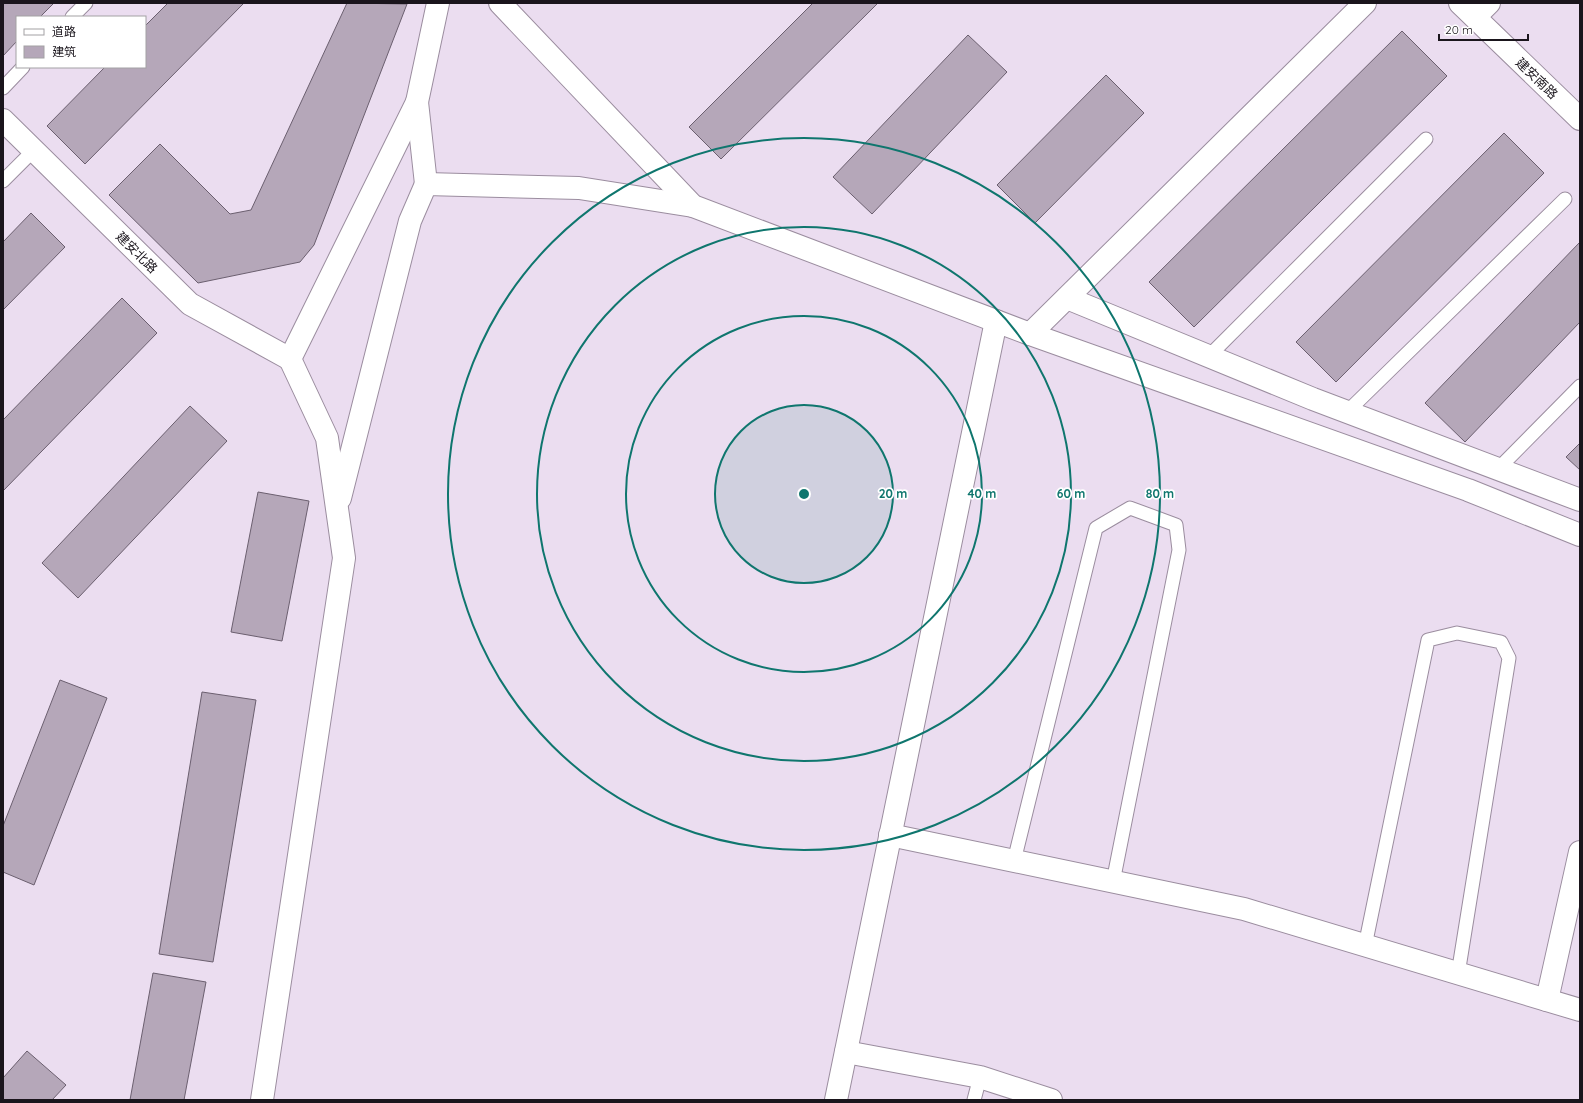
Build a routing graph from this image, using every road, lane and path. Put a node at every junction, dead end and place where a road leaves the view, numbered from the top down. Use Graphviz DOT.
graph roads {
  1 [pos="86,3"];
  2 [pos="438,3"];
  3 [pos="500,3"];
  4 [pos="1365,3"];
  5 [pos="1474,8"];
  6 [pos="73,16"];
  7 [pos="22,68"];
  8 [pos="3,88"];
  9 [pos="417,102"];
  10 [pos="1580,119"];
  11 [pos="3,120"];
  12 [pos="1426,139"];
  13 [pos="34,150"];
  14 [pos="3,181"];
  15 [pos="426,184"];
  16 [pos="1565,199"];
  17 [pos="693,206"];
  18 [pos="1067,298"];
  19 [pos="996,322"];
  20 [pos="1030,334"];
  21 [pos="1209,356"];
  22 [pos="290,359"];
  23 [pos="1580,386"];
  24 [pos="1347,412"];
  25 [pos="1498,469"];
  26 [pos="1580,500"];
  27 [pos="337,509"];
  28 [pos="1580,535"];
  29 [pos="890,835"];
  30 [pos="1580,852"];
  31 [pos="1014,861"];
  32 [pos="1113,882"];
  33 [pos="1365,946"];
  34 [pos="1458,974"];
  35 [pos="1547,1000"];
  36 [pos="1580,1010"];
  37 [pos="846,1052"];
  38 [pos="980,1077"];
  39 [pos="262,1100"];
  40 [pos="836,1100"];
  41 [pos="974,1100"];
  42 [pos="1051,1100"];
  1 -- 6 [label="lane"];
  2 -- 9 [label="street"];
  3 -- 17 [label="street"];
  4 -- 18 [label="street"];
  5 -- 10 [label="street, 建安南路"];
  7 -- 8 [label="lane"];
  9 -- 15 [label="street"];
  9 -- 22 [label="street"];
  11 -- 13 [label="street, 建安北路"];
  12 -- 21 [label="lane"];
  13 -- 14 [label="lane"];
  13 -- 22 [label="street, 建安北路"];
  15 -- 17 [label="street"];
  15 -- 27 [label="street"];
  16 -- 24 [label="lane"];
  17 -- 19 [label="street"];
  18 -- 20 [label="street"];
  18 -- 21 [label="street"];
  19 -- 20 [label="street"];
  19 -- 29 [label="street"];
  20 -- 28 [label="street"];
  21 -- 24 [label="street"];
  22 -- 27 [label="street"];
  23 -- 25 [label="lane"];
  24 -- 25 [label="street"];
  25 -- 26 [label="street"];
  27 -- 39 [label="street"];
  29 -- 31 [label="street"];
  29 -- 37 [label="street"];
  30 -- 35 [label="street"];
  31 -- 32 [label="street"];
  31 -- 32 [label="lane"];
  32 -- 33 [label="street"];
  33 -- 34 [label="street"];
  33 -- 34 [label="lane"];
  34 -- 35 [label="street"];
  35 -- 36 [label="street"];
  37 -- 38 [label="street"];
  37 -- 40 [label="street"];
  38 -- 41 [label="lane"];
  38 -- 42 [label="street"];
}
